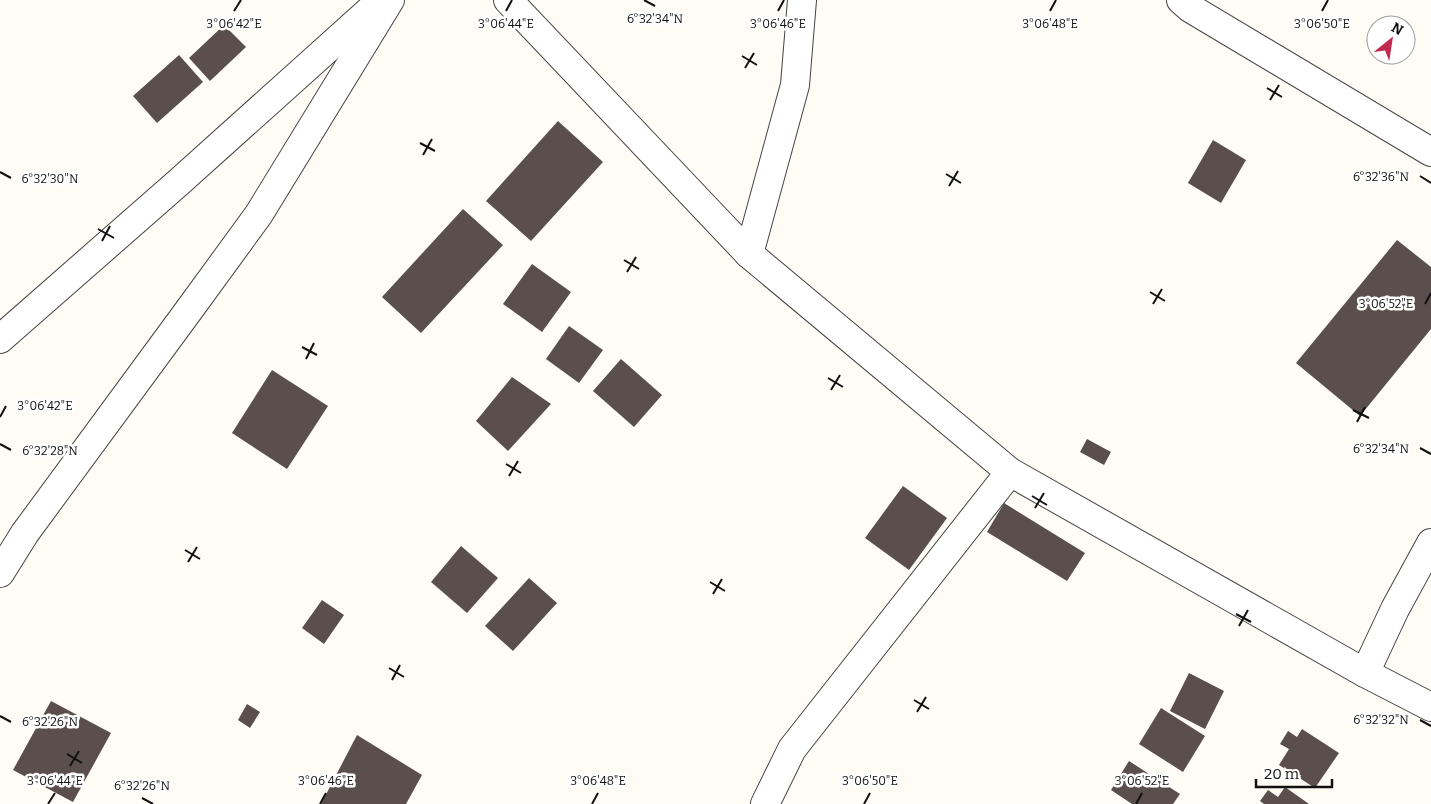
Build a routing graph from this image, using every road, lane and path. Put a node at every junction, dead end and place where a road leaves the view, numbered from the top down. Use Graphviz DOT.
graph roads {
  1 [pos="382,0"];
  2 [pos="390,0"];
  3 [pos="508,0"];
  4 [pos="802,0"];
  5 [pos="1181,0"];
  6 [pos="1431,152"];
  7 [pos="749,254"];
  8 [pos="0,339"];
  9 [pos="1010,472"];
  10 [pos="1431,543"];
  11 [pos="0,573"];
  12 [pos="1365,673"];
  13 [pos="1431,706"];
  14 [pos="765,804"];
  1 -- 8 [label="street"];
  2 -- 11 [label="street"];
  3 -- 7 [label="street"];
  4 -- 7 [label="street"];
  5 -- 6 [label="street"];
  7 -- 9 [label="street"];
  9 -- 12 [label="street"];
  9 -- 14 [label="street"];
  10 -- 12 [label="street"];
  12 -- 13 [label="street"];
}
